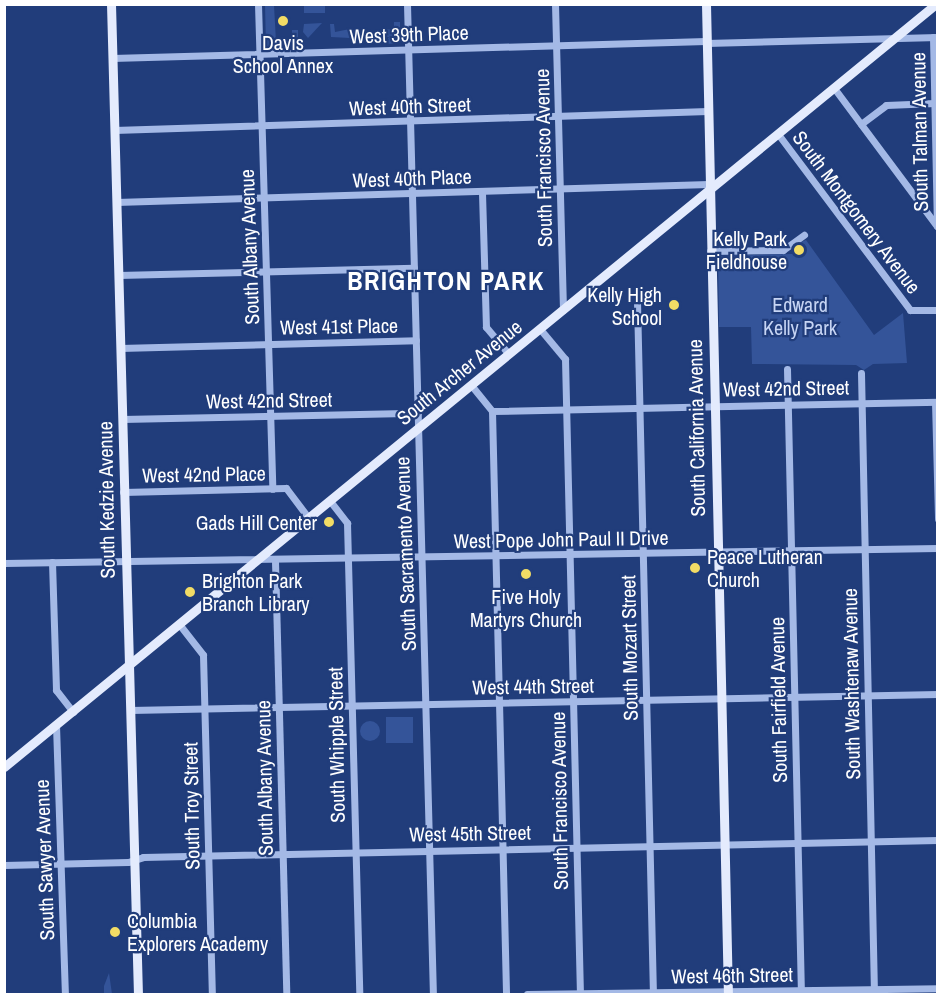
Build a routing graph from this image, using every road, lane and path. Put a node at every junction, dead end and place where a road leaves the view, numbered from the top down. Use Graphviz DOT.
graph roads {
  1 [pos="111,4"];
  2 [pos="258,4"];
  3 [pos="407,4"];
  4 [pos="555,4"];
  5 [pos="706,4"];
  6 [pos="936,4"];
  7 [pos="896,37"];
  8 [pos="935,37"];
  9 [pos="706,42"];
  10 [pos="556,46"];
  11 [pos="408,51"];
  12 [pos="260,55"];
  13 [pos="112,58"];
  14 [pos="834,88"];
  15 [pos="935,103"];
  16 [pos="708,111"];
  17 [pos="558,117"];
  18 [pos="410,123"];
  19 [pos="861,124"];
  20 [pos="262,127"];
  21 [pos="114,130"];
  22 [pos="778,134"];
  23 [pos="709,187"];
  24 [pos="560,190"];
  25 [pos="483,193"];
  26 [pos="412,195"];
  27 [pos="264,199"];
  28 [pos="116,202"];
  29 [pos="937,226"];
  30 [pos="804,235"];
  31 [pos="710,251"];
  32 [pos="414,268"];
  33 [pos="266,271"];
  34 [pos="118,275"];
  35 [pos="637,301"];
  36 [pos="563,310"];
  37 [pos="938,310"];
  38 [pos="540,329"];
  39 [pos="416,340"];
  40 [pos="268,344"];
  41 [pos="120,348"];
  42 [pos="509,354"];
  43 [pos="787,369"];
  44 [pos="861,373"];
  45 [pos="471,385"];
  46 [pos="936,402"];
  47 [pos="861,403"];
  48 [pos="788,405"];
  49 [pos="714,406"];
  50 [pos="639,408"];
  51 [pos="567,409"];
  52 [pos="492,411"];
  53 [pos="417,413"];
  54 [pos="270,416"];
  55 [pos="122,419"];
  56 [pos="418,430"];
  57 [pos="272,489"];
  58 [pos="123,492"];
  59 [pos="330,501"];
  60 [pos="309,518"];
  61 [pos="938,519"];
  62 [pos="938,548"];
  63 [pos="864,549"];
  64 [pos="791,550"];
  65 [pos="717,552"];
  66 [pos="643,554"];
  67 [pos="570,555"];
  68 [pos="495,556"];
  69 [pos="422,558"];
  70 [pos="348,560"];
  71 [pos="256,561"];
  72 [pos="275,561"];
  73 [pos="51,562"];
  74 [pos="125,562"];
  75 [pos="4,563"];
  76 [pos="179,624"];
  77 [pos="128,666"];
  78 [pos="938,694"];
  79 [pos="867,695"];
  80 [pos="794,697"];
  81 [pos="721,698"];
  82 [pos="646,700"];
  83 [pos="573,701"];
  84 [pos="499,703"];
  85 [pos="426,704"];
  86 [pos="352,706"];
  87 [pos="279,707"];
  88 [pos="205,708"];
  89 [pos="130,710"];
  90 [pos="73,712"];
  91 [pos="56,725"];
  92 [pos="4,767"];
  93 [pos="938,840"];
  94 [pos="871,841"];
  95 [pos="798,843"];
  96 [pos="724,844"];
  97 [pos="650,846"];
  98 [pos="576,848"];
  99 [pos="502,849"];
  100 [pos="429,851"];
  101 [pos="355,852"];
  102 [pos="282,854"];
  103 [pos="208,855"];
  104 [pos="135,860"];
  105 [pos="61,863"];
  106 [pos="4,864"];
  107 [pos="938,988"];
  108 [pos="874,992"];
  109 [pos="653,993"];
  110 [pos="728,993"];
  111 [pos="801,993"];
  112 [pos="65,994"];
  113 [pos="138,994"];
  114 [pos="212,994"];
  115 [pos="286,994"];
  116 [pos="359,994"];
  117 [pos="433,994"];
  118 [pos="506,994"];
  119 [pos="527,994"];
  120 [pos="580,994"];
  1 -- 13 [label="main road, South Kedzie Avenue"];
  2 -- 12 [label="street, South Albany Avenue"];
  3 -- 11 [label="street, South Sacramento Avenue"];
  4 -- 10 [label="street, South Francisco Avenue"];
  5 -- 9 [label="main road, South California Avenue"];
  6 -- 7 [label="main road, South Archer Avenue"];
  7 -- 8 [label="street, West 39th Place"];
  7 -- 9 [label="street, West 39th Place"];
  7 -- 14 [label="main road, South Archer Avenue"];
  8 -- 15 [label="street, South Talman Avenue"];
  9 -- 10 [label="street, West 39th Place"];
  9 -- 16 [label="main road, South California Avenue"];
  10 -- 11 [label="street, West 39th Place"];
  10 -- 17 [label="street, South Francisco Avenue"];
  11 -- 12 [label="street, West 39th Place"];
  11 -- 18 [label="street, South Sacramento Avenue"];
  12 -- 13 [label="street, West 39th Place"];
  12 -- 20 [label="street, South Albany Avenue"];
  13 -- 21 [label="main road, South Kedzie Avenue"];
  14 -- 19 [label="street"];
  14 -- 22 [label="main road, South Archer Avenue"];
  15 -- 19 [label="street"];
  15 -- 29 [label="street, South Talman Avenue"];
  16 -- 17 [label="street, West 40th Street"];
  16 -- 23 [label="main road, South California Avenue"];
  17 -- 18 [label="street, West 40th Street"];
  17 -- 24 [label="street, South Francisco Avenue"];
  18 -- 20 [label="street, West 40th Street"];
  18 -- 26 [label="street, South Sacramento Avenue"];
  19 -- 29 [label="street"];
  20 -- 21 [label="street, West 40th Street"];
  20 -- 27 [label="street, South Albany Avenue"];
  21 -- 28 [label="main road, South Kedzie Avenue"];
  22 -- 23 [label="main road, South Archer Avenue"];
  22 -- 37 [label="street, South Montgomery Avenue"];
  23 -- 24 [label="street, West 40th Place"];
  23 -- 31 [label="main road, South California Avenue"];
  23 -- 36 [label="main road, South Archer Avenue"];
  24 -- 25 [label="street, West 40th Place"];
  24 -- 36 [label="street, South Francisco Avenue"];
  25 -- 26 [label="street, West 40th Place"];
  25 -- 42 [label="street"];
  26 -- 27 [label="street, West 40th Place"];
  26 -- 32 [label="street, South Sacramento Avenue"];
  27 -- 28 [label="street, West 40th Place"];
  27 -- 33 [label="street, South Albany Avenue"];
  28 -- 34 [label="main road, South Kedzie Avenue"];
  30 -- 31 [label="street"];
  31 -- 49 [label="main road, South California Avenue"];
  32 -- 33 [label="street"];
  32 -- 39 [label="street, South Sacramento Avenue"];
  33 -- 34 [label="street"];
  33 -- 40 [label="street, South Albany Avenue"];
  34 -- 41 [label="main road, South Kedzie Avenue"];
  35 -- 50 [label="street, South Mozart Street"];
  36 -- 38 [label="main road, South Archer Avenue"];
  38 -- 42 [label="main road, South Archer Avenue"];
  38 -- 51 [label="street, South Francisco Avenue"];
  39 -- 40 [label="street, West 41st Place"];
  39 -- 53 [label="street, South Sacramento Avenue"];
  40 -- 41 [label="street, West 41st Place"];
  40 -- 54 [label="street, South Albany Avenue"];
  41 -- 55 [label="main road, South Kedzie Avenue"];
  42 -- 45 [label="main road, South Archer Avenue"];
  43 -- 48 [label="street, South Fairfield Avenue"];
  44 -- 47 [label="street, South Washtenaw Avenue"];
  45 -- 52 [label="street"];
  45 -- 56 [label="main road, South Archer Avenue"];
  46 -- 47 [label="street, West 42nd Street"];
  46 -- 61 [label="street"];
  47 -- 48 [label="street, West 42nd Street"];
  47 -- 63 [label="street, South Washtenaw Avenue"];
  48 -- 49 [label="street, West 42nd Street"];
  48 -- 64 [label="street, South Fairfield Avenue"];
  49 -- 50 [label="street, West 42nd Street"];
  49 -- 65 [label="main road, South California Avenue"];
  50 -- 51 [label="street, West 42nd Street"];
  50 -- 66 [label="street, South Mozart Street"];
  51 -- 52 [label="street, West 42nd Street"];
  51 -- 67 [label="street, South Francisco Avenue"];
  52 -- 68 [label="street"];
  53 -- 54 [label="street, West 42nd Street"];
  53 -- 56 [label="street, South Sacramento Avenue"];
  54 -- 55 [label="street, West 42nd Street"];
  54 -- 57 [label="street, South Albany Avenue"];
  55 -- 58 [label="main road, South Kedzie Avenue"];
  56 -- 59 [label="main road, South Archer Avenue"];
  56 -- 69 [label="street, South Sacramento Avenue"];
  57 -- 58 [label="street, West 42nd Place"];
  57 -- 60 [label="street, West 42nd Place"];
  58 -- 74 [label="main road, South Kedzie Avenue"];
  59 -- 60 [label="main road, South Archer Avenue"];
  59 -- 70 [label="street, South Whipple Street"];
  60 -- 71 [label="main road, South Archer Avenue"];
  62 -- 63 [label="street, West Pope John Paul II Drive"];
  63 -- 64 [label="street, West Pope John Paul II Drive"];
  63 -- 79 [label="street, South Washtenaw Avenue"];
  64 -- 65 [label="street, West Pope John Paul II Drive"];
  64 -- 80 [label="street, South Fairfield Avenue"];
  65 -- 66 [label="street, West Pope John Paul II Drive"];
  65 -- 81 [label="main road, South California Avenue"];
  66 -- 67 [label="street, West Pope John Paul II Drive"];
  66 -- 82 [label="street, South Mozart Street"];
  67 -- 68 [label="street, West Pope John Paul II Drive"];
  67 -- 83 [label="street, South Francisco Avenue"];
  68 -- 69 [label="street, West Pope John Paul II Drive"];
  68 -- 84 [label="street"];
  69 -- 70 [label="street, West Pope John Paul II Drive"];
  69 -- 85 [label="street, South Sacramento Avenue"];
  70 -- 72 [label="street, West Pope John Paul II Drive"];
  70 -- 86 [label="street, South Whipple Street"];
  71 -- 72 [label="street, West Pope John Paul II Drive"];
  71 -- 74 [label="street, West Pope John Paul II Drive"];
  71 -- 76 [label="main road, South Archer Avenue"];
  72 -- 87 [label="street, South Albany Avenue"];
  73 -- 74 [label="street, West Pope John Paul II Drive"];
  73 -- 75 [label="street, West Pope John Paul II Drive"];
  73 -- 90 [label="street"];
  74 -- 77 [label="main road, South Kedzie Avenue"];
  76 -- 77 [label="main road, South Archer Avenue"];
  76 -- 88 [label="street, South Troy Street"];
  77 -- 89 [label="main road, South Kedzie Avenue"];
  77 -- 90 [label="main road, South Archer Avenue"];
  78 -- 79 [label="street, West 44th Street"];
  79 -- 80 [label="street, West 44th Street"];
  79 -- 94 [label="street, South Washtenaw Avenue"];
  80 -- 81 [label="street, West 44th Street"];
  80 -- 95 [label="street, South Fairfield Avenue"];
  81 -- 82 [label="street, West 44th Street"];
  81 -- 96 [label="main road, South California Avenue"];
  82 -- 83 [label="street, West 44th Street"];
  82 -- 97 [label="street, South Mozart Street"];
  83 -- 84 [label="street, West 44th Street"];
  83 -- 98 [label="street, South Francisco Avenue"];
  84 -- 85 [label="street, West 44th Street"];
  84 -- 99 [label="street"];
  85 -- 86 [label="street, West 44th Street"];
  85 -- 100 [label="street, South Sacramento Avenue"];
  86 -- 87 [label="street, West 44th Street"];
  86 -- 101 [label="street, South Whipple Street"];
  87 -- 88 [label="street, West 44th Street"];
  87 -- 102 [label="street, South Albany Avenue"];
  88 -- 89 [label="street, West 44th Street"];
  88 -- 103 [label="street, South Troy Street"];
  89 -- 104 [label="main road, South Kedzie Avenue"];
  90 -- 91 [label="main road, South Archer Avenue"];
  91 -- 92 [label="main road, South Archer Avenue"];
  91 -- 105 [label="street, South Sawyer Avenue"];
  93 -- 94 [label="street, West 45th Street"];
  94 -- 95 [label="street, West 45th Street"];
  94 -- 108 [label="street, South Washtenaw Avenue"];
  95 -- 96 [label="street, West 45th Street"];
  95 -- 111 [label="street, South Fairfield Avenue"];
  96 -- 97 [label="street, West 45th Street"];
  96 -- 110 [label="main road, South California Avenue"];
  97 -- 98 [label="street, West 45th Street"];
  97 -- 109 [label="street, South Mozart Street"];
  98 -- 99 [label="street, West 45th Street"];
  98 -- 120 [label="street, South Francisco Avenue"];
  99 -- 100 [label="street, West 45th Street"];
  99 -- 118 [label="street"];
  100 -- 101 [label="street, West 45th Street"];
  100 -- 117 [label="street, South Sacramento Avenue"];
  101 -- 102 [label="street, West 45th Street"];
  101 -- 116 [label="street, South Whipple Street"];
  102 -- 103 [label="street, West 45th Street"];
  102 -- 115 [label="street, South Albany Avenue"];
  103 -- 104 [label="street, West 45th Street"];
  103 -- 114 [label="street, South Troy Street"];
  104 -- 105 [label="street, West 45th Street"];
  104 -- 113 [label="main road, South Kedzie Avenue"];
  105 -- 106 [label="street, West 45th Street"];
  105 -- 112 [label="street, South Sawyer Avenue"];
  107 -- 108 [label="street, West 46th Street"];
  108 -- 111 [label="street, West 46th Street"];
  109 -- 110 [label="street, West 46th Street"];
  109 -- 120 [label="street, West 46th Street"];
  110 -- 111 [label="street, West 46th Street"];
  119 -- 120 [label="street, West 46th Street"];
}
